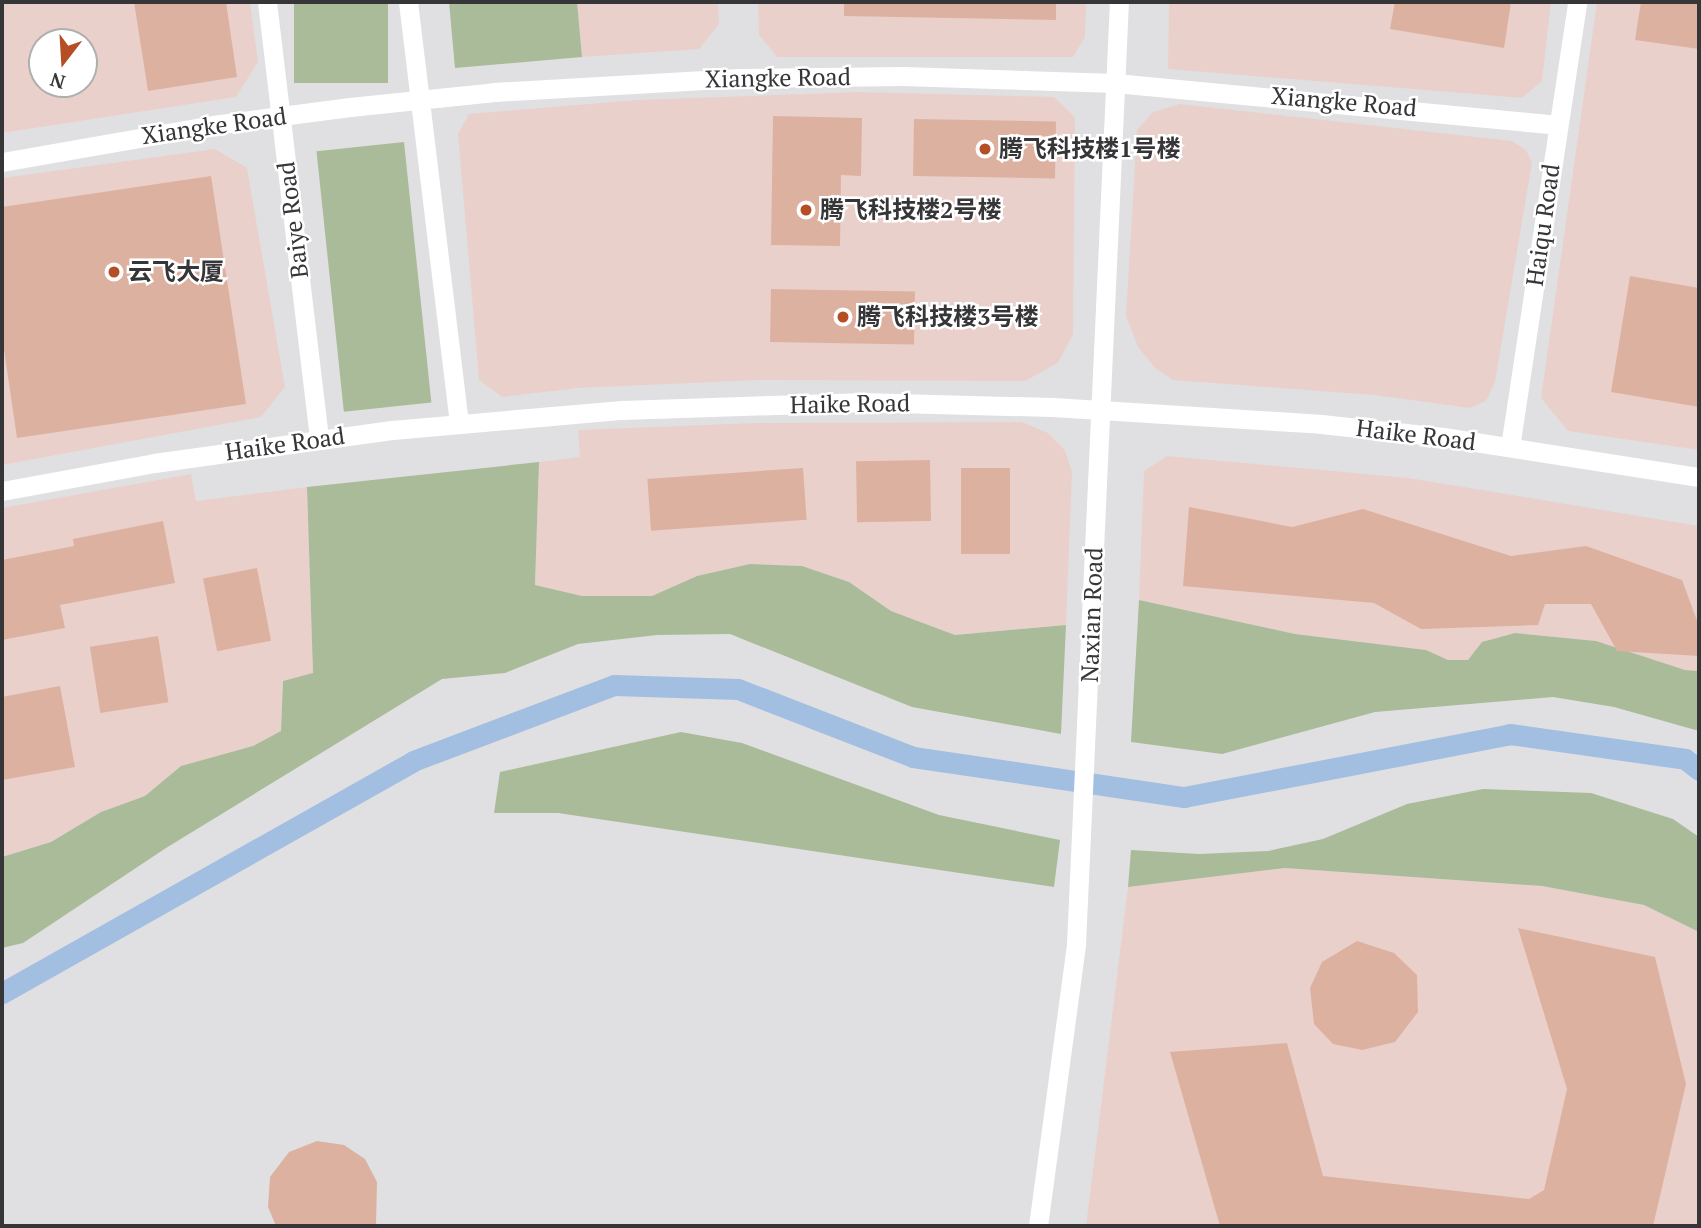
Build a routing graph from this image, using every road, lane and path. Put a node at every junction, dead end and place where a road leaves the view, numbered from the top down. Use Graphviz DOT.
graph roads {
  1 [pos="267,2"];
  2 [pos="408,2"];
  3 [pos="1119,2"];
  4 [pos="1577,2"];
  5 [pos="1115,83"];
  6 [pos="420,100"];
  7 [pos="280,116"];
  8 [pos="1558,125"];
  9 [pos="2,162"];
  10 [pos="1101,410"];
  11 [pos="459,423"];
  12 [pos="319,439"];
  13 [pos="1510,447"];
  14 [pos="1699,477"];
  15 [pos="2,491"];
  16 [pos="1038,1226"];
  1 -- 7 [label="street, Baiye Road"];
  2 -- 6 [label="street"];
  3 -- 5 [label="street, Naxian Road"];
  4 -- 8 [label="street, Haiqu Road"];
  5 -- 6 [label="street, Xiangke Road"];
  5 -- 8 [label="street, Xiangke Road"];
  5 -- 10 [label="street, Naxian Road"];
  6 -- 7 [label="street, Xiangke Road"];
  6 -- 11 [label="street"];
  7 -- 9 [label="street, Xiangke Road"];
  7 -- 12 [label="street, Baiye Road"];
  8 -- 13 [label="street, Haiqu Road"];
  10 -- 11 [label="street, Haike Road"];
  10 -- 13 [label="street, Haike Road"];
  10 -- 16 [label="street, Naxian Road"];
  11 -- 12 [label="street, Haike Road"];
  12 -- 15 [label="street, Haike Road"];
  13 -- 14 [label="street, Haike Road"];
}
